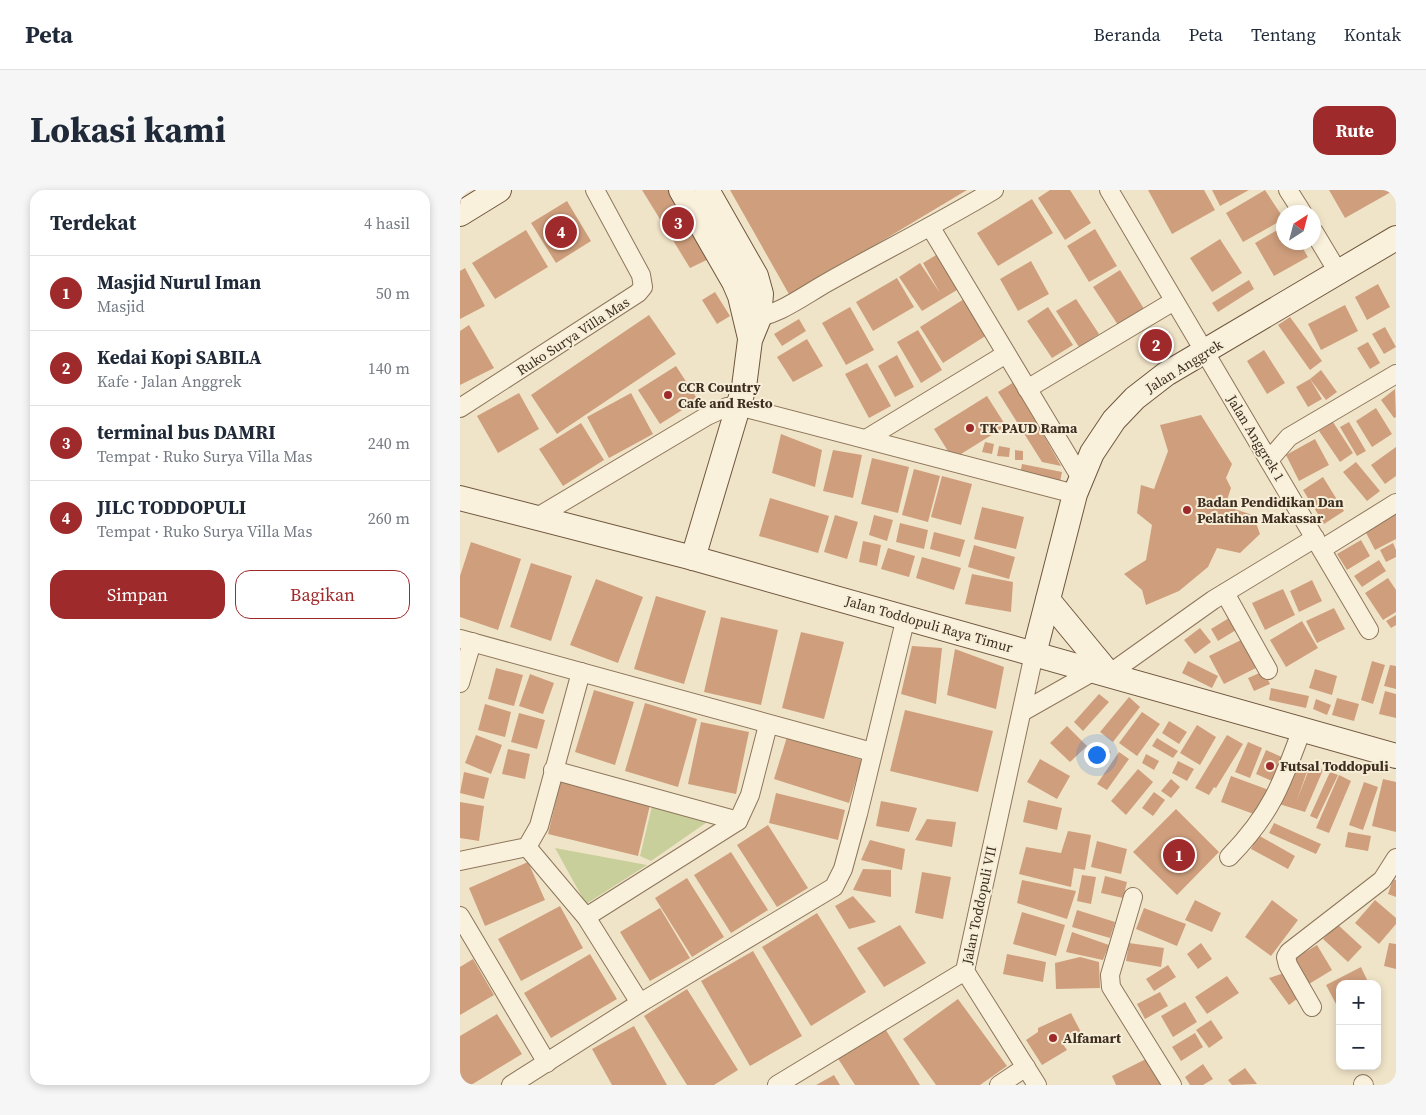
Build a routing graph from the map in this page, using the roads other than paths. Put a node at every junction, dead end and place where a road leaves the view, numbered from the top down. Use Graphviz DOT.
graph roads {
  1 [pos="499,190"];
  2 [pos="595,190"];
  3 [pos="680,190"];
  4 [pos="707,190"];
  5 [pos="994,190"];
  6 [pos="1109,190"];
  7 [pos="1288,190"];
  8 [pos="1298,205"];
  9 [pos="460,214"];
  10 [pos="931,228"];
  11 [pos="1396,238"];
  12 [pos="1321,244"];
  13 [pos="1338,272"];
  14 [pos="1174,301"];
  15 [pos="751,326"];
  16 [pos="1205,353"];
  17 [pos="1006,354"];
  18 [pos="1396,374"];
  19 [pos="1027,389"];
  20 [pos="738,406"];
  21 [pos="460,408"];
  22 [pos="866,440"];
  23 [pos="1269,460"];
  24 [pos="1078,486"];
  25 [pos="460,498"];
  26 [pos="1396,502"];
  27 [pos="534,519"];
  28 [pos="1318,544"];
  29 [pos="693,558"];
  30 [pos="1225,593"];
  31 [pos="1048,600"];
  32 [pos="906,617"];
  33 [pos="1369,630"];
  34 [pos="466,641"];
  35 [pos="1034,654"];
  36 [pos="1268,670"];
  37 [pos="581,672"];
  38 [pos="1102,672"];
  39 [pos="460,683"];
  40 [pos="1022,712"];
  41 [pos="768,725"];
  42 [pos="1302,729"];
  43 [pos="872,752"];
  44 [pos="1396,756"];
  45 [pos="554,770"];
  46 [pos="738,821"];
  47 [pos="526,847"];
  48 [pos="1229,857"];
  49 [pos="1396,858"];
  50 [pos="460,860"];
  51 [pos="1133,896"];
  52 [pos="460,916"];
  53 [pos="586,917"];
  54 [pos="965,971"];
  55 [pos="640,1003"];
  56 [pos="1312,1007"];
  57 [pos="547,1063"];
  58 [pos="1026,1067"];
  59 [pos="511,1085"];
  60 [pos="776,1085"];
  61 [pos="999,1085"];
  62 [pos="1037,1085"];
  63 [pos="1172,1085"];
  1 -- 9 [label="street"];
  2 -- 21 [label="street, Ruko Surya Villa Mas"];
  3 -- 15 [label="street"];
  4 -- 15 [label="street"];
  5 -- 10 [label="street"];
  6 -- 14 [label="street, Jalan Anggrek 1"];
  7 -- 8 [label="street"];
  10 -- 15 [label="street"];
  10 -- 17 [label="street"];
  11 -- 13 [label="street, Jalan Anggrek"];
  12 -- 13 [label="street"];
  13 -- 16 [label="street, Jalan Anggrek"];
  14 -- 16 [label="street, Jalan Anggrek 1"];
  14 -- 19 [label="street"];
  15 -- 20 [label="street"];
  16 -- 23 [label="street, Jalan Anggrek 1"];
  16 -- 24 [label="street, Jalan Anggrek"];
  17 -- 19 [label="street"];
  17 -- 22 [label="street"];
  18 -- 23 [label="street"];
  19 -- 24 [label="street"];
  20 -- 22 [label="street"];
  20 -- 27 [label="street"];
  20 -- 29 [label="street"];
  22 -- 24 [label="street"];
  23 -- 28 [label="street, Jalan Anggrek 1"];
  24 -- 31 [label="street, Jalan Anggrek"];
  25 -- 27 [label="street, Jalan Toddopuli Raya Timur"];
  26 -- 28 [label="street"];
  27 -- 29 [label="street, Jalan Toddopuli Raya Timur"];
  28 -- 30 [label="street"];
  28 -- 33 [label="street, Jalan Anggrek 1"];
  29 -- 32 [label="street, Jalan Toddopuli Raya Timur"];
  30 -- 36 [label="street"];
  30 -- 38 [label="street"];
  31 -- 35 [label="street, Jalan Anggrek"];
  31 -- 38 [label="street"];
  32 -- 35 [label="street, Jalan Toddopuli Raya Timur"];
  32 -- 43 [label="street"];
  34 -- 37 [label="street"];
  34 -- 39 [label="street"];
  35 -- 38 [label="street, Jalan Toddopuli Raya Timur"];
  35 -- 40 [label="street, Jalan Toddopuli VII"];
  37 -- 41 [label="street"];
  37 -- 45 [label="street"];
  38 -- 40 [label="street"];
  38 -- 42 [label="street, Jalan Toddopuli Raya Timur"];
  40 -- 54 [label="street, Jalan Toddopuli VII"];
  41 -- 43 [label="street"];
  41 -- 46 [label="street"];
  42 -- 44 [label="street, Jalan Toddopuli Raya Timur"];
  42 -- 48 [label="street"];
  43 -- 55 [label="street"];
  45 -- 46 [label="street"];
  45 -- 47 [label="street"];
  46 -- 53 [label="street"];
  47 -- 50 [label="street"];
  47 -- 53 [label="street"];
  49 -- 56 [label="street"];
  51 -- 63 [label="street"];
  52 -- 57 [label="street"];
  53 -- 55 [label="street"];
  54 -- 58 [label="street"];
  54 -- 60 [label="street, Jalan Toddopuli VII"];
  55 -- 57 [label="street"];
  57 -- 59 [label="street"];
  58 -- 61 [label="street"];
  58 -- 62 [label="street"];
}
